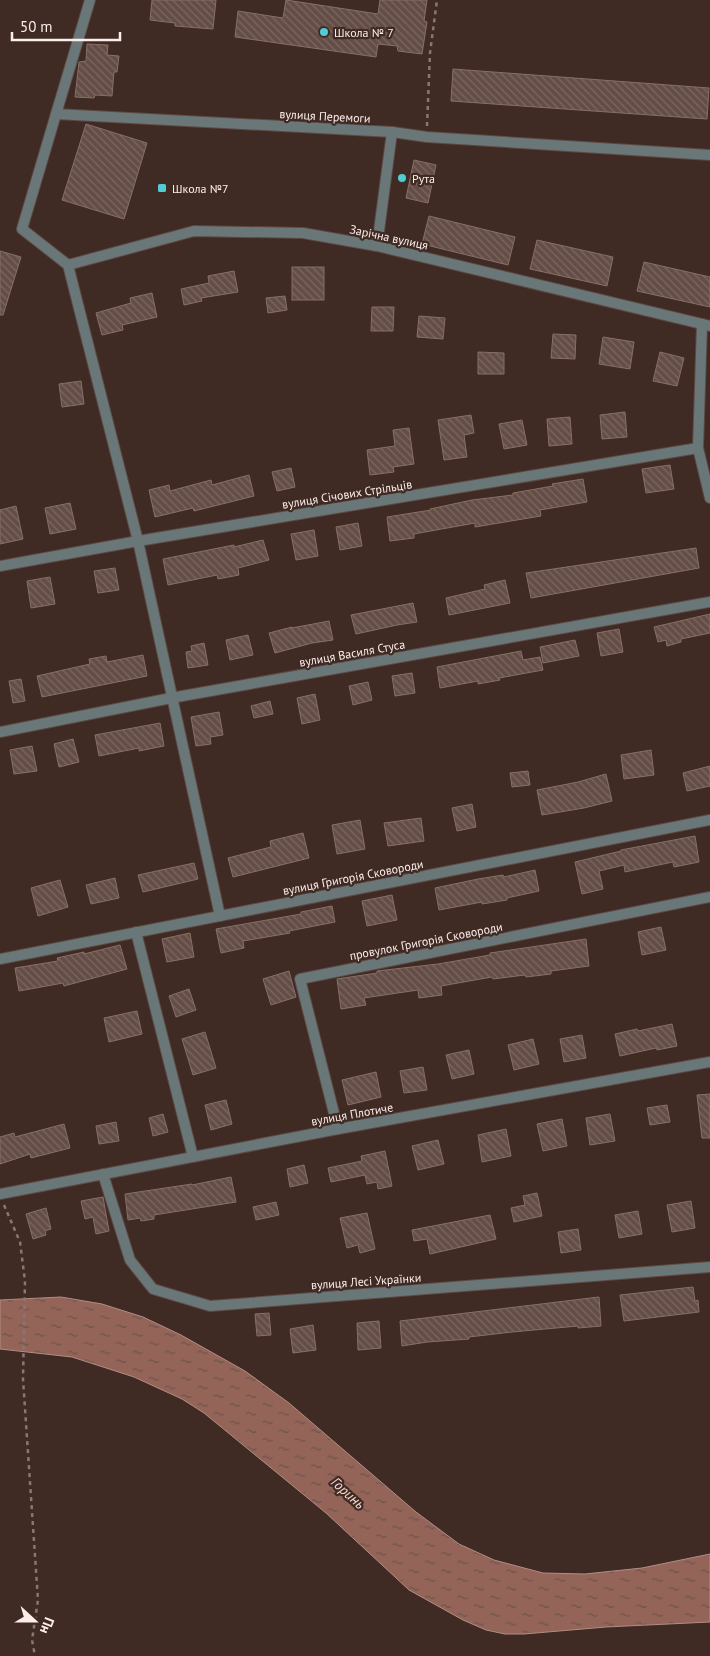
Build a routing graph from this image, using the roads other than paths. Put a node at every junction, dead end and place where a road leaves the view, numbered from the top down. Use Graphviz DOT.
graph roads {
  1 [pos="90,0"];
  2 [pos="56,114"];
  3 [pos="392,132"];
  4 [pos="710,155"];
  5 [pos="377,246"];
  6 [pos="68,266"];
  7 [pos="706,325"];
  8 [pos="698,448"];
  9 [pos="710,498"];
  10 [pos="138,541"];
  11 [pos="0,566"];
  12 [pos="710,602"];
  13 [pos="171,698"];
  14 [pos="0,732"];
  15 [pos="710,820"];
  16 [pos="710,897"];
  17 [pos="220,916"];
  18 [pos="136,932"];
  19 [pos="0,959"];
  20 [pos="710,1062"];
  21 [pos="338,1129"];
  22 [pos="193,1156"];
  23 [pos="103,1174"];
  24 [pos="0,1194"];
  25 [pos="710,1267"];
  1 -- 2 [label="street"];
  2 -- 3 [label="street, вулиця Перемоги"];
  2 -- 6 [label="street"];
  3 -- 4 [label="street, вулиця Перемоги"];
  3 -- 5 [label="street"];
  5 -- 6 [label="street, Зарічна вулиця"];
  5 -- 7 [label="street, Зарічна вулиця"];
  6 -- 10 [label="street"];
  7 -- 8 [label="street, Зарічна вулиця"];
  8 -- 9 [label="street, Зарічна вулиця"];
  8 -- 10 [label="street, вулиця Січових Стрільців"];
  10 -- 11 [label="street, вулиця Січових Стрільців"];
  10 -- 13 [label="street"];
  12 -- 13 [label="street, вулиця Василя Стуса"];
  13 -- 14 [label="street, вулиця Василя Стуса"];
  13 -- 17 [label="street"];
  15 -- 17 [label="street, вулиця Григорія Сковороди"];
  16 -- 21 [label="street, провулок Григорія Сковороди"];
  17 -- 18 [label="street, вулиця Григорія Сковороди"];
  18 -- 19 [label="street, вулиця Григорія Сковороди"];
  18 -- 22 [label="street"];
  20 -- 21 [label="street, вулиця Плотиче"];
  21 -- 22 [label="street, вулиця Плотиче"];
  22 -- 23 [label="street, вулиця Плотиче"];
  23 -- 24 [label="street, вулиця Плотиче"];
  23 -- 25 [label="street, вулиця Лесі Українки"];
}
